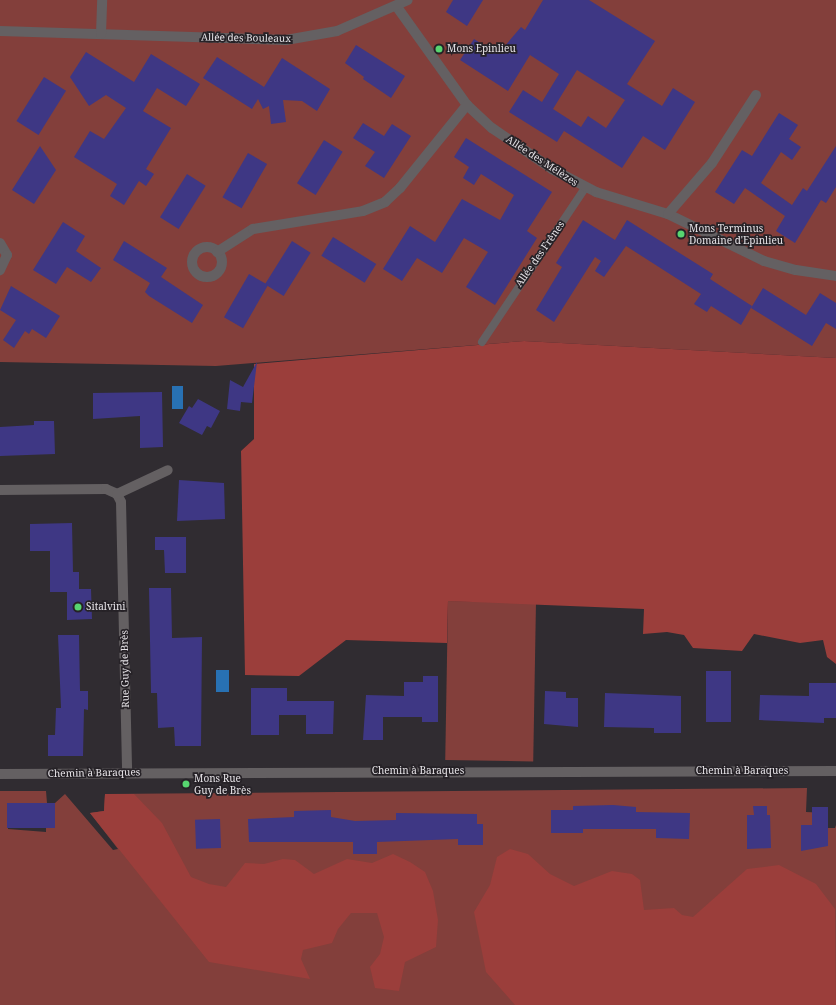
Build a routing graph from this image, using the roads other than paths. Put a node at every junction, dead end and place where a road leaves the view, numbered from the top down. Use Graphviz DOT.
graph roads {
  1 [pos="102,0"];
  2 [pos="408,0"];
  3 [pos="397,7"];
  4 [pos="0,31"];
  5 [pos="101,34"];
  6 [pos="0,38"];
  7 [pos="756,95"];
  8 [pos="467,105"];
  9 [pos="585,188"];
  10 [pos="668,214"];
  11 [pos="0,243"];
  12 [pos="217,252"];
  13 [pos="0,270"];
  14 [pos="836,276"];
  15 [pos="482,342"];
  16 [pos="168,470"];
  17 [pos="0,490"];
  18 [pos="117,494"];
  19 [pos="836,771"];
  20 [pos="127,772"];
  21 [pos="0,774"];
  1 -- 5 [label="street"];
  2 -- 3 [label="street, Allée des Bouleaux"];
  3 -- 5 [label="street, Allée des Bouleaux"];
  3 -- 8 [label="street, Allée des Mélèzes"];
  4 -- 5 [label="street, Allée des Bouleaux"];
  4 -- 6 [label="street, Allée des Bouleaux"];
  7 -- 10 [label="street"];
  8 -- 9 [label="street, Allée des Mélèzes"];
  8 -- 12 [label="street"];
  9 -- 10 [label="street, Allée des Mélèzes"];
  9 -- 15 [label="lane, Allée des Frênes"];
  10 -- 14 [label="street"];
  11 -- 13 [label="street"];
  16 -- 18 [label="street"];
  17 -- 18 [label="street"];
  18 -- 20 [label="street, Rue Guy de Brès"];
  19 -- 20 [label="street, Chemin à Baraques"];
  20 -- 21 [label="street, Chemin à Baraques"];
}
